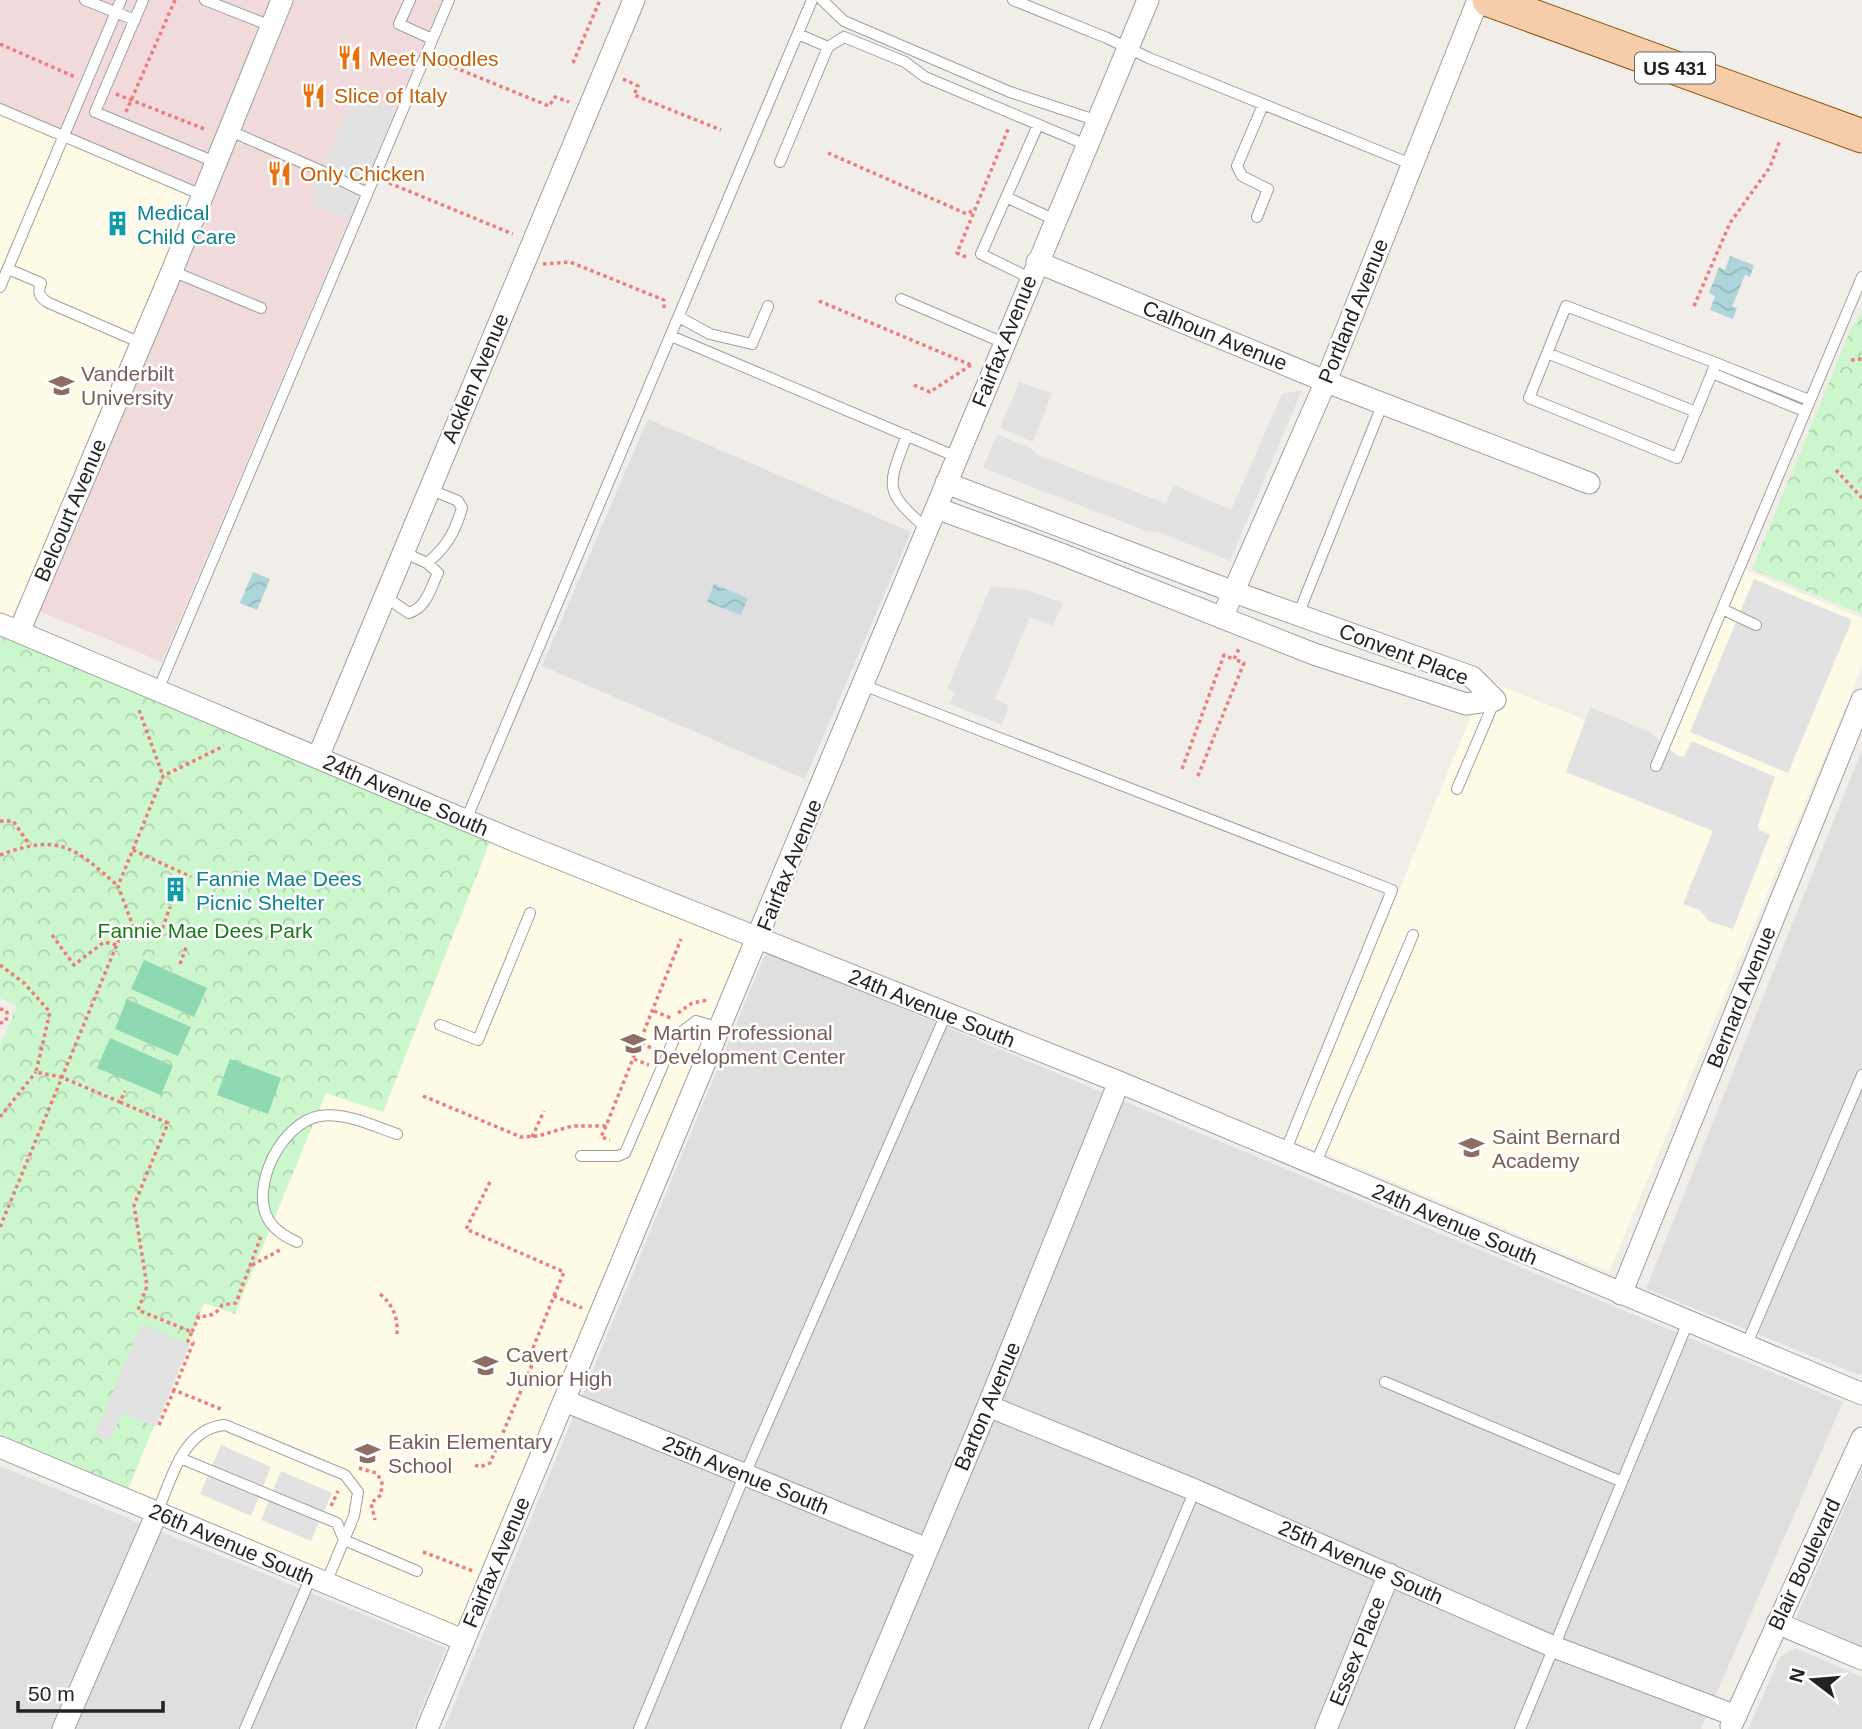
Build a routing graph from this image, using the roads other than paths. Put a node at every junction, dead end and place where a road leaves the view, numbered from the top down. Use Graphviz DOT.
graph roads {
  1 [pos="85,0"];
  2 [pos="121,0"];
  3 [pos="143,0"];
  4 [pos="205,0"];
  5 [pos="282,0"];
  6 [pos="410,0"];
  7 [pos="449,0"];
  8 [pos="634,0"];
  9 [pos="812,0"];
  10 [pos="821,0"];
  11 [pos="1013,0"];
  12 [pos="1148,0"];
  13 [pos="1478,0"];
  14 [pos="1489,0"];
  15 [pos="116,13"];
  16 [pos="135,20"];
  17 [pos="271,26"];
  18 [pos="798,34"];
  19 [pos="432,39"];
  20 [pos="828,47"];
  21 [pos="1128,47"];
  22 [pos="1263,104"];
  23 [pos="0,109"];
  24 [pos="1098,121"];
  25 [pos="1038,125"];
  26 [pos="228,130"];
  27 [pos="64,136"];
  28 [pos="1862,136"];
  29 [pos="1087,145"];
  30 [pos="215,162"];
  31 [pos="780,162"];
  32 [pos="1411,164"];
  33 [pos="367,193"];
  34 [pos="202,195"];
  35 [pos="1006,197"];
  36 [pos="1257,217"];
  37 [pos="1055,219"];
  38 [pos="8,269"];
  39 [pos="1034,270"];
  40 [pos="172,271"];
  41 [pos="1862,277"];
  42 [pos="0,287"];
  43 [pos="901,299"];
  44 [pos="768,306"];
  45 [pos="261,309"];
  46 [pos="678,317"];
  47 [pos="671,336"];
  48 [pos="141,343"];
  49 [pos="1004,343"];
  50 [pos="1547,353"];
  51 [pos="1714,368"];
  52 [pos="1326,381"];
  53 [pos="1809,400"];
  54 [pos="1383,404"];
  55 [pos="1804,411"];
  56 [pos="1696,412"];
  57 [pos="907,435"];
  58 [pos="957,457"];
  59 [pos="946,483"];
  60 [pos="1589,483"];
  61 [pos="429,489"];
  62 [pos="936,509"];
  63 [pos="927,529"];
  64 [pos="402,552"];
  65 [pos="427,564"];
  66 [pos="1234,593"];
  67 [pos="384,596"];
  68 [pos="1722,609"];
  69 [pos="1298,615"];
  70 [pos="1222,618"];
  71 [pos="1756,625"];
  72 [pos="9,628"];
  73 [pos="863,685"];
  74 [pos="158,690"];
  75 [pos="1495,700"];
  76 [pos="1862,700"];
  77 [pos="318,757"];
  78 [pos="1656,766"];
  79 [pos="1457,789"];
  80 [pos="466,820"];
  81 [pos="530,913"];
  82 [pos="1413,935"];
  83 [pos="759,937"];
  84 [pos="946,1014"];
  85 [pos="440,1025"];
  86 [pos="721,1028"];
  87 [pos="1862,1075"];
  88 [pos="1119,1083"];
  89 [pos="397,1134"];
  90 [pos="1285,1152"];
  91 [pos="581,1156"];
  92 [pos="1315,1165"];
  93 [pos="297,1242"];
  94 [pos="1621,1294"];
  95 [pos="1688,1322"];
  96 [pos="1746,1346"];
  97 [pos="1385,1382"];
  98 [pos="1862,1394"];
  99 [pos="565,1401"];
  100 [pos="988,1406"];
  101 [pos="1862,1438"];
  102 [pos="0,1447"];
  103 [pos="180,1458"];
  104 [pos="745,1474"];
  105 [pos="1620,1481"];
  106 [pos="1195,1490"];
  107 [pos="157,1513"];
  108 [pos="344,1540"];
  109 [pos="927,1549"];
  110 [pos="417,1572"];
  111 [pos="1389,1574"];
  112 [pos="319,1580"];
  113 [pos="1777,1623"];
  114 [pos="463,1640"];
  115 [pos="1553,1647"];
  116 [pos="1862,1659"];
  117 [pos="1733,1722"];
  118 [pos="63,1729"];
  119 [pos="245,1729"];
  120 [pos="427,1729"];
  121 [pos="639,1729"];
  122 [pos="852,1729"];
  123 [pos="1094,1729"];
  124 [pos="1326,1729"];
  125 [pos="1520,1729"];
  1 -- 15 [label="lane"];
  2 -- 15 [label="lane"];
  3 -- 16 [label="lane"];
  4 -- 17 [label="lane"];
  5 -- 17 [label="street, Belcourt Avenue"];
  6 -- 19 [label="lane"];
  7 -- 19 [label="lane"];
  8 -- 61 [label="street, Acklen Avenue"];
  9 -- 18 [label="lane"];
  10 -- 24 [label="lane"];
  11 -- 21 [label="lane"];
  12 -- 21 [label="street, Fairfax Avenue"];
  13 -- 32 [label="street, Portland Avenue"];
  14 -- 28 [label="main road, US 431"];
  15 -- 16 [label="lane"];
  15 -- 27 [label="lane"];
  16 -- 30 [label="lane"];
  17 -- 26 [label="street, Belcourt Avenue"];
  18 -- 20 [label="lane"];
  18 -- 46 [label="lane"];
  19 -- 33 [label="lane"];
  20 -- 25 [label="lane"];
  20 -- 31 [label="lane"];
  21 -- 22 [label="lane"];
  21 -- 24 [label="street, Fairfax Avenue"];
  22 -- 32 [label="lane"];
  22 -- 36 [label="lane"];
  23 -- 27 [label="lane"];
  24 -- 29 [label="street, Fairfax Avenue"];
  25 -- 29 [label="lane"];
  25 -- 35 [label="lane"];
  26 -- 30 [label="street, Belcourt Avenue"];
  26 -- 33 [label="lane"];
  27 -- 34 [label="lane"];
  27 -- 38 [label="lane"];
  29 -- 37 [label="street, Fairfax Avenue"];
  30 -- 34 [label="street, Belcourt Avenue"];
  32 -- 52 [label="street, Portland Avenue"];
  33 -- 74 [label="lane"];
  34 -- 40 [label="street, Belcourt Avenue"];
  35 -- 37 [label="lane"];
  35 -- 39 [label="lane"];
  37 -- 39 [label="street, Fairfax Avenue"];
  38 -- 42 [label="lane"];
  38 -- 48 [label="lane"];
  39 -- 49 [label="street, Fairfax Avenue"];
  39 -- 52 [label="street, Calhoun Avenue"];
  40 -- 45 [label="lane"];
  40 -- 48 [label="street, Belcourt Avenue"];
  41 -- 53 [label="lane"];
  43 -- 49 [label="lane"];
  44 -- 46 [label="lane"];
  46 -- 47 [label="lane"];
  47 -- 57 [label="lane"];
  47 -- 80 [label="lane"];
  48 -- 72 [label="street, Belcourt Avenue"];
  49 -- 58 [label="street, Fairfax Avenue"];
  50 -- 51 [label="lane"];
  50 -- 56 [label="lane"];
  50 -- 56 [label="lane"];
  51 -- 53 [label="lane"];
  51 -- 55 [label="lane"];
  51 -- 56 [label="lane"];
  52 -- 54 [label="street, Calhoun Avenue"];
  52 -- 66 [label="street, Portland Avenue"];
  53 -- 55 [label="lane"];
  54 -- 60 [label="street, Calhoun Avenue"];
  54 -- 69 [label="lane"];
  55 -- 68 [label="lane"];
  57 -- 58 [label="lane"];
  57 -- 63 [label="lane"];
  58 -- 59 [label="street, Fairfax Avenue"];
  59 -- 62 [label="street, Fairfax Avenue"];
  59 -- 66 [label="street, Convent Place"];
  61 -- 64 [label="street, Acklen Avenue"];
  61 -- 65 [label="lane"];
  62 -- 63 [label="street, Fairfax Avenue"];
  62 -- 70 [label="street, Convent Place"];
  63 -- 73 [label="street, Fairfax Avenue"];
  64 -- 65 [label="lane"];
  64 -- 67 [label="street, Acklen Avenue"];
  65 -- 67 [label="lane"];
  66 -- 69 [label="street, Convent Place"];
  66 -- 70 [label="street, Portland Avenue"];
  67 -- 77 [label="street, Acklen Avenue"];
  68 -- 71 [label="lane"];
  68 -- 78 [label="lane"];
  69 -- 75 [label="street, Convent Place"];
  70 -- 75 [label="street, Convent Place"];
  72 -- 74 [label="street, 24th Avenue South"];
  73 -- 83 [label="street, Fairfax Avenue"];
  73 -- 90 [label="lane"];
  74 -- 77 [label="street, 24th Avenue South"];
  75 -- 79 [label="lane"];
  76 -- 94 [label="street, Bernard Avenue"];
  77 -- 80 [label="street, 24th Avenue South"];
  80 -- 83 [label="street, 24th Avenue South"];
  81 -- 85 [label="lane"];
  82 -- 92 [label="lane"];
  83 -- 84 [label="street, 24th Avenue South"];
  83 -- 86 [label="street, Fairfax Avenue"];
  84 -- 88 [label="street, 24th Avenue South"];
  84 -- 104 [label="lane"];
  86 -- 91 [label="lane"];
  86 -- 99 [label="street, Fairfax Avenue"];
  87 -- 96 [label="lane"];
  88 -- 90 [label="street, 24th Avenue South"];
  88 -- 100 [label="street, Barton Avenue"];
  89 -- 93 [label="lane"];
  90 -- 92 [label="street, 24th Avenue South"];
  92 -- 94 [label="street, 24th Avenue South"];
  94 -- 95 [label="street, 24th Avenue South"];
  95 -- 96 [label="street, 24th Avenue South"];
  95 -- 105 [label="lane"];
  96 -- 98 [label="street, 24th Avenue South"];
  97 -- 105 [label="lane"];
  99 -- 104 [label="street, 25th Avenue South"];
  99 -- 114 [label="street, Fairfax Avenue"];
  100 -- 106 [label="street, 25th Avenue South"];
  100 -- 109 [label="street, Barton Avenue"];
  101 -- 113 [label="street, Blair Boulevard"];
  102 -- 107 [label="street, 26th Avenue South"];
  103 -- 107 [label="lane"];
  103 -- 108 [label="lane"];
  103 -- 108 [label="lane"];
  104 -- 109 [label="street, 25th Avenue South"];
  104 -- 121 [label="lane"];
  105 -- 115 [label="lane"];
  106 -- 111 [label="street, 25th Avenue South"];
  106 -- 123 [label="lane"];
  107 -- 112 [label="street, 26th Avenue South"];
  107 -- 118 [label="street"];
  108 -- 110 [label="lane"];
  108 -- 112 [label="lane"];
  109 -- 122 [label="street, Barton Avenue"];
  111 -- 115 [label="street, 25th Avenue South"];
  111 -- 124 [label="street, Essex Place"];
  112 -- 114 [label="street, 26th Avenue South"];
  112 -- 119 [label="lane"];
  113 -- 116 [label="street"];
  113 -- 117 [label="street, Blair Boulevard"];
  114 -- 120 [label="street, Fairfax Avenue"];
  115 -- 117 [label="street, 25th Avenue South"];
  115 -- 125 [label="lane"];
}
